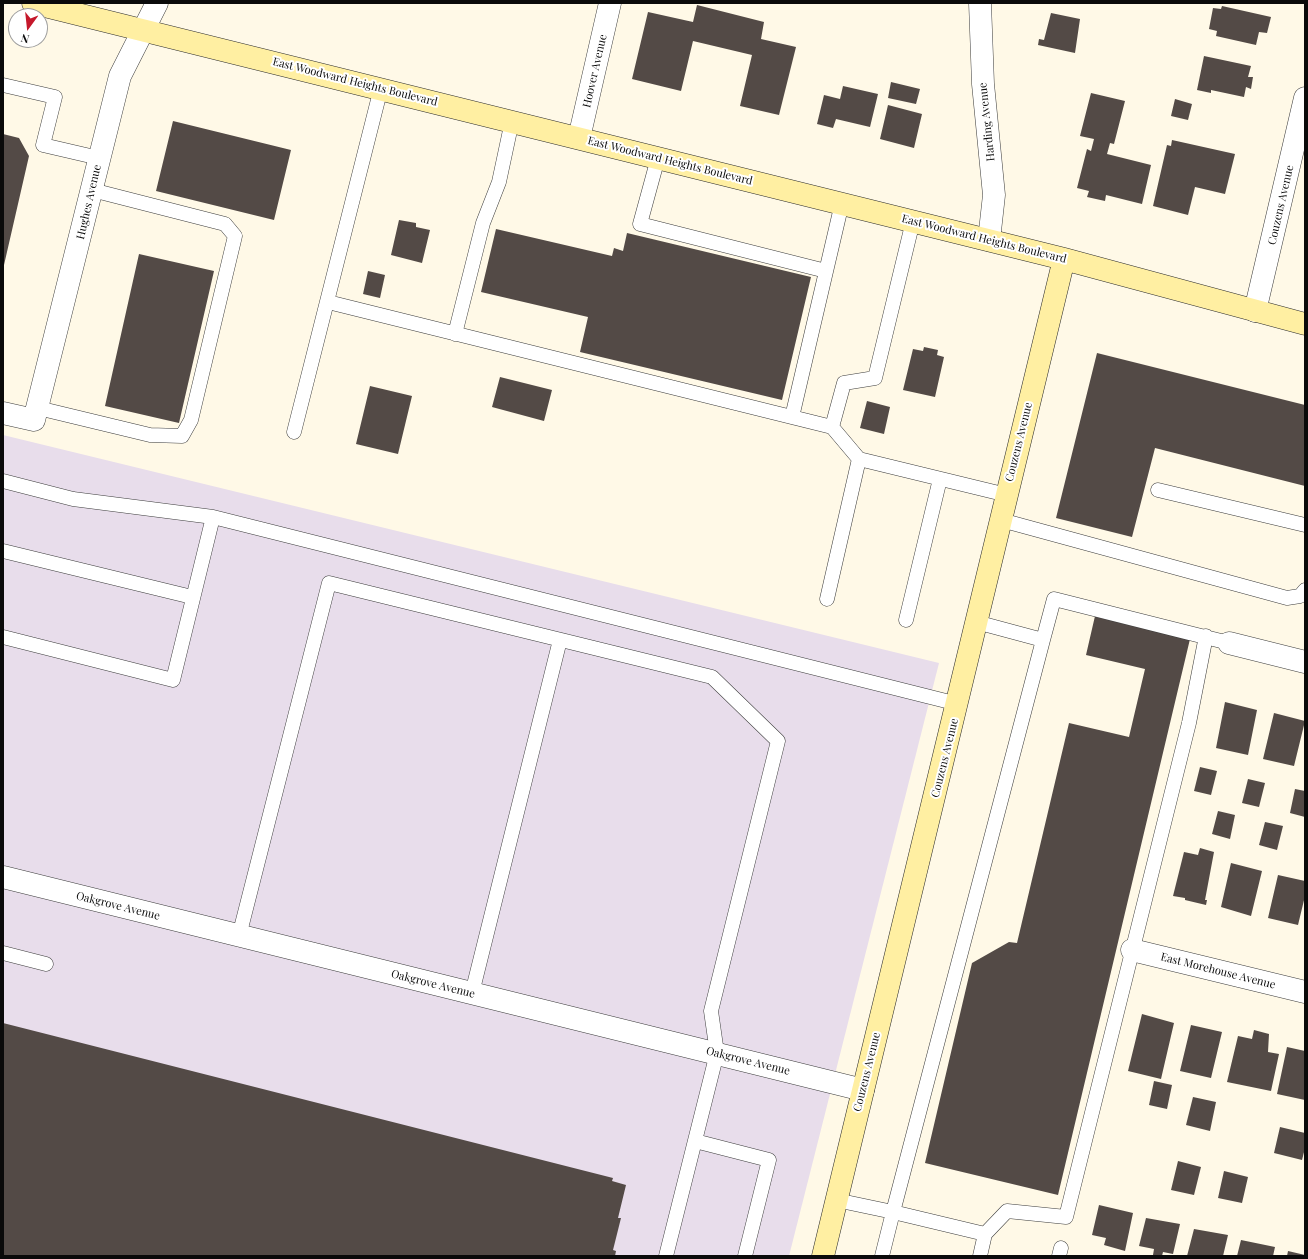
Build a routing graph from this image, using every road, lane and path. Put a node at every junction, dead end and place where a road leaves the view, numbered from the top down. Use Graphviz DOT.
graph roads {
  1 [pos="33,3"];
  2 [pos="158,3"];
  3 [pos="610,3"];
  4 [pos="980,3"];
  5 [pos="145,30"];
  6 [pos="3,85"];
  7 [pos="382,88"];
  8 [pos="1305,98"];
  9 [pos="512,121"];
  10 [pos="579,138"];
  11 [pos="99,158"];
  12 [pos="658,158"];
  13 [pos="92,190"];
  14 [pos="842,203"];
  15 [pos="913,221"];
  16 [pos="989,240"];
  17 [pos="1064,258"];
  18 [pos="826,270"];
  19 [pos="328,302"];
  20 [pos="1255,311"];
  21 [pos="1305,324"];
  22 [pos="455,334"];
  23 [pos="38,408"];
  24 [pos="3,413"];
  25 [pos="792,417"];
  26 [pos="832,427"];
  27 [pos="294,432"];
  28 [pos="859,459"];
  29 [pos="940,479"];
  30 [pos="3,481"];
  31 [pos="1158,490"];
  32 [pos="1007,495"];
  33 [pos="213,517"];
  34 [pos="1001,520"];
  35 [pos="1305,526"];
  36 [pos="3,551"];
  37 [pos="1305,590"];
  38 [pos="192,597"];
  39 [pos="827,599"];
  40 [pos="906,620"];
  41 [pos="976,622"];
  42 [pos="1206,636"];
  43 [pos="3,637"];
  44 [pos="560,640"];
  45 [pos="1043,640"];
  46 [pos="1229,643"];
  47 [pos="1305,662"];
  48 [pos="958,704"];
  49 [pos="3,877"];
  50 [pos="239,936"];
  51 [pos="1132,950"];
  52 [pos="3,953"];
  53 [pos="46,964"];
  54 [pos="1305,992"];
  55 [pos="472,993"];
  56 [pos="717,1053"];
  57 [pos="863,1090"];
  58 [pos="695,1141"];
  59 [pos="836,1200"];
  60 [pos="892,1212"];
  61 [pos="984,1234"];
  62 [pos="666,1256"];
  63 [pos="744,1256"];
  64 [pos="823,1256"];
  65 [pos="882,1256"];
  66 [pos="980,1256"];
  1 -- 5 [label="street, East Woodward Heights Boulevard"];
  2 -- 5 [label="street, Hughes Avenue"];
  3 -- 10 [label="street, Hoover Avenue"];
  4 -- 16 [label="street, Harding Avenue"];
  5 -- 7 [label="street, East Woodward Heights Boulevard"];
  5 -- 11 [label="street, Hughes Avenue"];
  6 -- 11 [label="lane"];
  7 -- 9 [label="street, East Woodward Heights Boulevard"];
  7 -- 19 [label="lane"];
  8 -- 20 [label="street, Couzens Avenue"];
  9 -- 10 [label="street, East Woodward Heights Boulevard"];
  9 -- 22 [label="lane"];
  10 -- 12 [label="street, East Woodward Heights Boulevard"];
  11 -- 13 [label="street, Hughes Avenue"];
  12 -- 14 [label="street, East Woodward Heights Boulevard"];
  12 -- 18 [label="lane"];
  13 -- 23 [label="street, Hughes Avenue"];
  13 -- 23 [label="lane"];
  14 -- 15 [label="street, East Woodward Heights Boulevard"];
  14 -- 18 [label="lane"];
  15 -- 16 [label="street, East Woodward Heights Boulevard"];
  15 -- 26 [label="lane"];
  16 -- 17 [label="street, East Woodward Heights Boulevard"];
  17 -- 20 [label="street, East Woodward Heights Boulevard"];
  17 -- 32 [label="street, Couzens Avenue"];
  18 -- 25 [label="lane"];
  19 -- 22 [label="lane"];
  19 -- 27 [label="lane"];
  20 -- 21 [label="street, East Woodward Heights Boulevard"];
  22 -- 25 [label="lane"];
  23 -- 24 [label="street"];
  25 -- 26 [label="lane"];
  26 -- 28 [label="lane"];
  28 -- 29 [label="lane"];
  28 -- 39 [label="lane"];
  29 -- 32 [label="lane"];
  29 -- 40 [label="lane"];
  30 -- 33 [label="lane"];
  31 -- 35 [label="lane"];
  32 -- 34 [label="street, Couzens Avenue"];
  33 -- 38 [label="lane"];
  33 -- 48 [label="lane"];
  34 -- 37 [label="lane"];
  34 -- 41 [label="street, Couzens Avenue"];
  36 -- 38 [label="lane"];
  38 -- 43 [label="lane"];
  41 -- 45 [label="lane"];
  41 -- 48 [label="street, Couzens Avenue"];
  42 -- 45 [label="lane"];
  42 -- 46 [label="lane"];
  42 -- 51 [label="lane"];
  44 -- 50 [label="lane"];
  44 -- 55 [label="lane"];
  44 -- 56 [label="lane"];
  45 -- 60 [label="lane"];
  46 -- 47 [label="street"];
  48 -- 57 [label="street, Couzens Avenue"];
  49 -- 50 [label="street, Oakgrove Avenue"];
  50 -- 55 [label="street, Oakgrove Avenue"];
  51 -- 54 [label="street, East Morehouse Avenue"];
  51 -- 61 [label="lane"];
  52 -- 53 [label="lane"];
  55 -- 56 [label="street, Oakgrove Avenue"];
  56 -- 57 [label="street, Oakgrove Avenue"];
  56 -- 58 [label="lane"];
  57 -- 59 [label="street, Couzens Avenue"];
  58 -- 62 [label="lane"];
  58 -- 63 [label="lane"];
  59 -- 60 [label="lane"];
  59 -- 64 [label="street, Couzens Avenue"];
  60 -- 61 [label="lane"];
  60 -- 65 [label="lane"];
  61 -- 66 [label="lane"];
}
